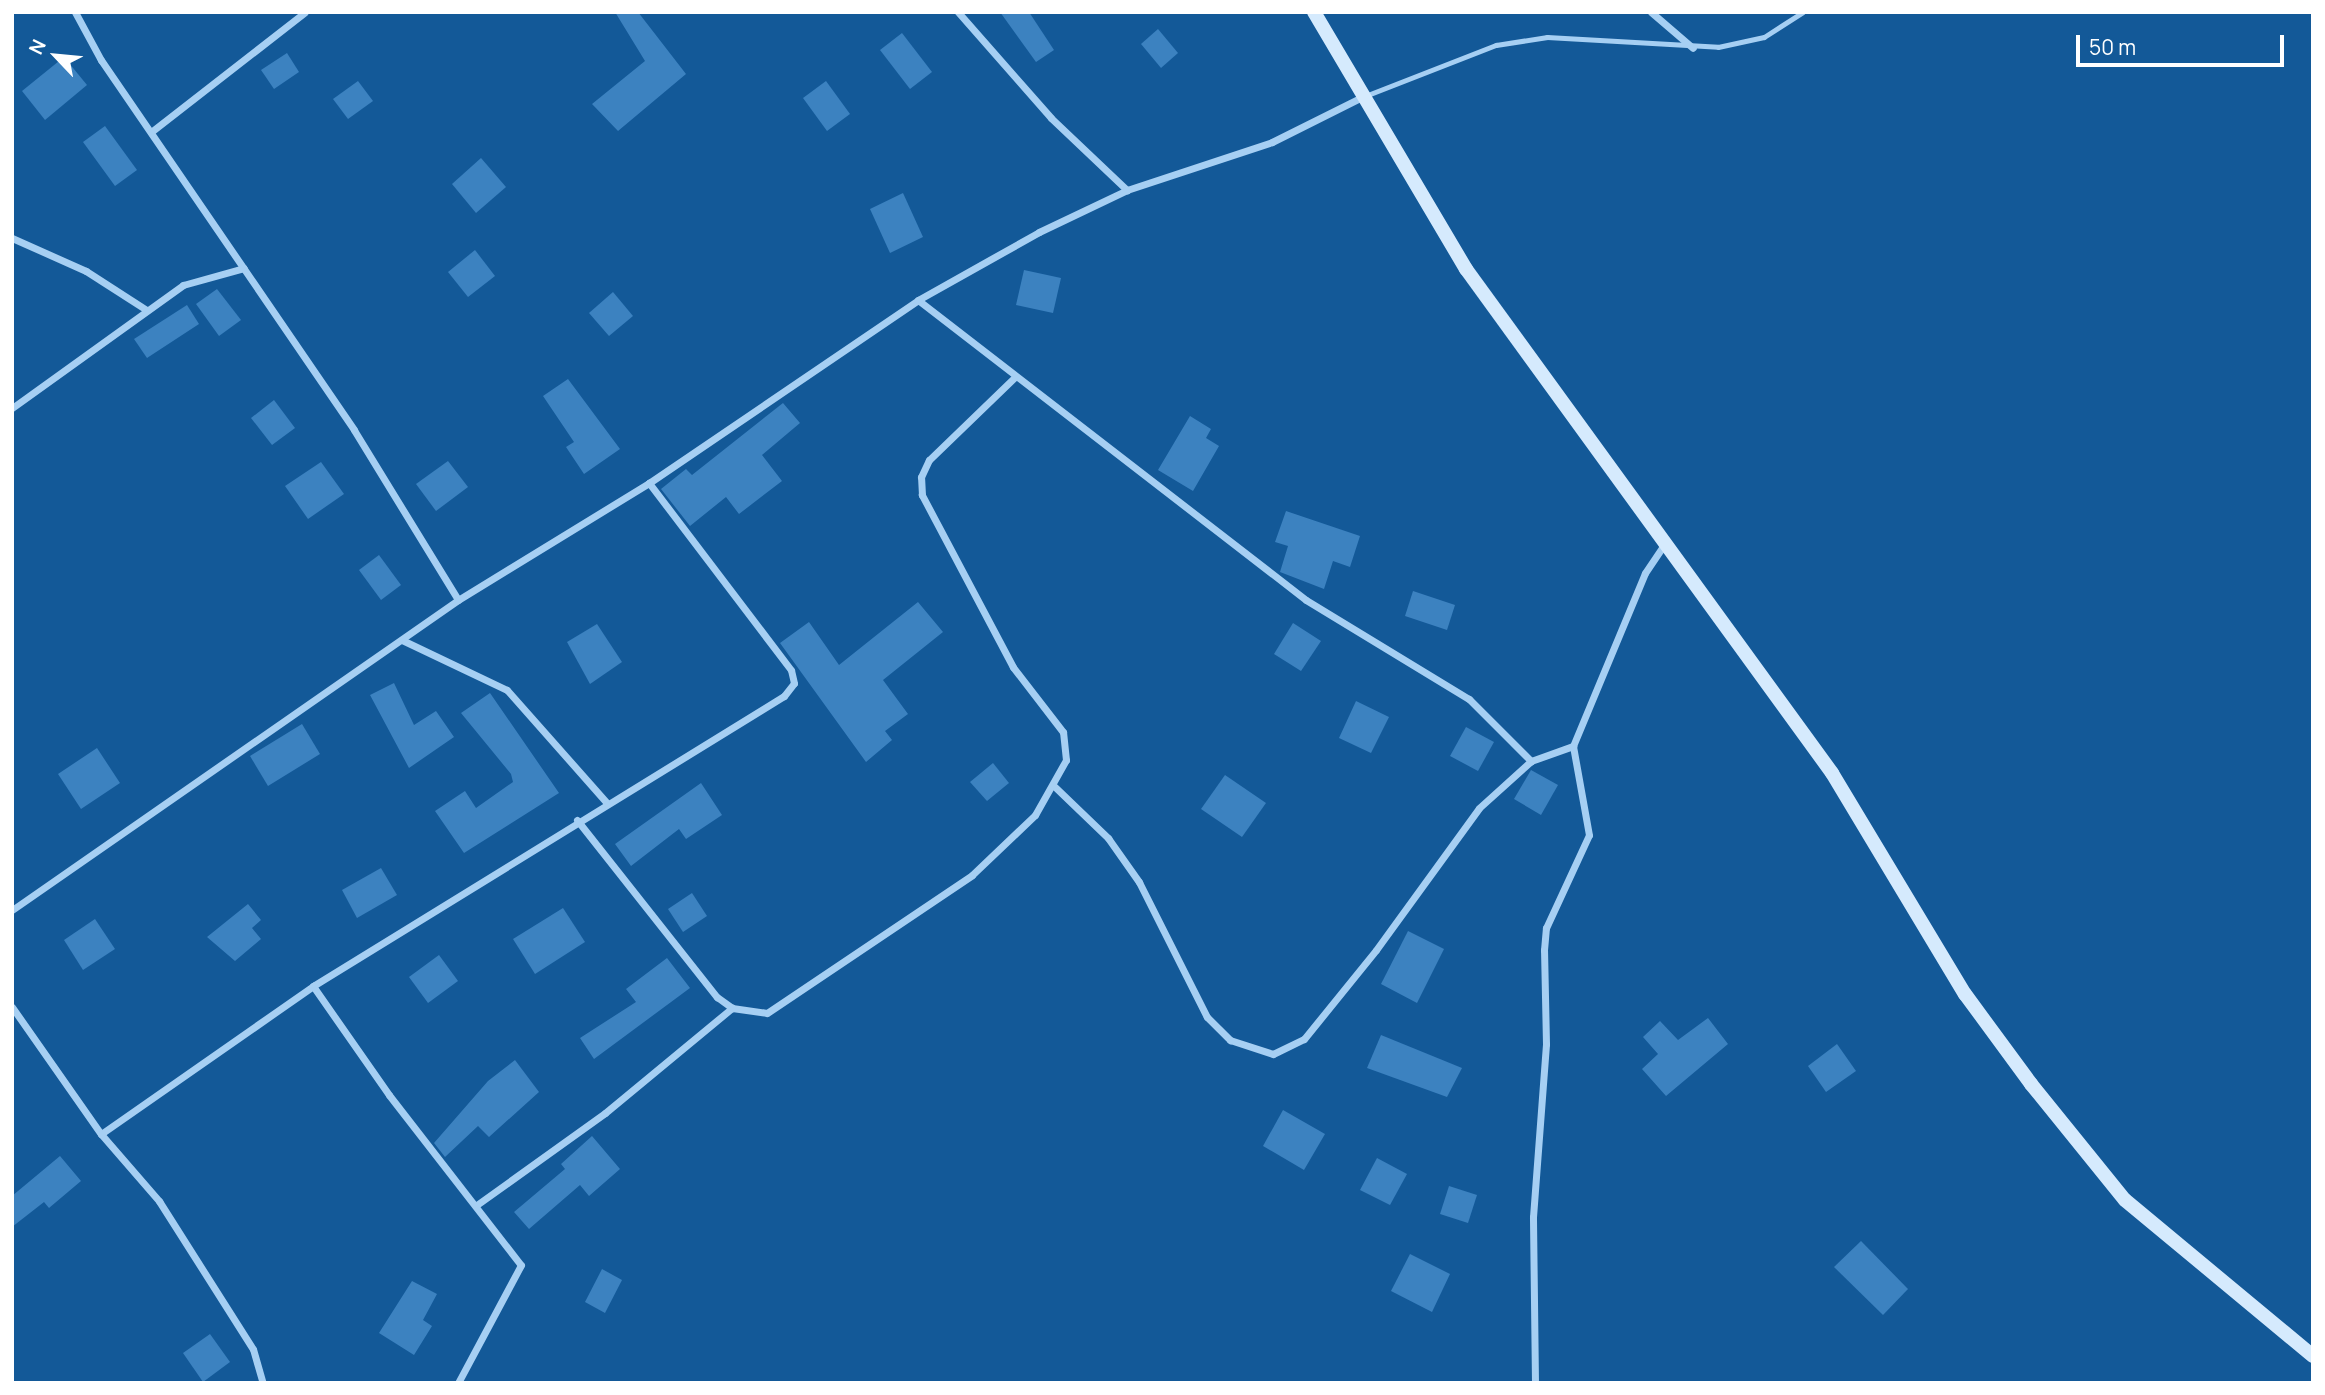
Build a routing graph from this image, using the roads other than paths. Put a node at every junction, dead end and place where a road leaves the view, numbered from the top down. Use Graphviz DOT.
graph roads {
  1 [pos="75,12"];
  2 [pos="305,12"];
  3 [pos="958,12"];
  4 [pos="1314,12"];
  5 [pos="1651,12"];
  6 [pos="1803,12"];
  7 [pos="1693,48"];
  8 [pos="1362,97"];
  9 [pos="151,132"];
  10 [pos="1127,190"];
  11 [pos="12,238"];
  12 [pos="244,268"];
  13 [pos="918,300"];
  14 [pos="145,309"];
  15 [pos="1014,378"];
  16 [pos="12,408"];
  17 [pos="649,483"];
  18 [pos="1666,542"];
  19 [pos="458,600"];
  20 [pos="402,640"];
  21 [pos="1573,746"];
  22 [pos="1531,761"];
  23 [pos="1055,787"];
  24 [pos="607,803"];
  25 [pos="577,820"];
  26 [pos="12,910"];
  27 [pos="313,986"];
  28 [pos="12,1007"];
  29 [pos="732,1008"];
  30 [pos="101,1134"];
  31 [pos="478,1204"];
  32 [pos="2313,1356"];
  33 [pos="263,1383"];
  34 [pos="458,1383"];
  35 [pos="1535,1383"];
  1 -- 9 [label="street"];
  2 -- 9 [label="street"];
  3 -- 10 [label="street"];
  4 -- 8 [label="main road"];
  5 -- 7 [label="street"];
  6 -- 7 [label="lane"];
  7 -- 8 [label="lane"];
  8 -- 10 [label="street"];
  8 -- 18 [label="main road"];
  9 -- 12 [label="street"];
  10 -- 13 [label="street"];
  11 -- 14 [label="street"];
  12 -- 14 [label="street"];
  12 -- 19 [label="street"];
  13 -- 15 [label="street"];
  13 -- 17 [label="street"];
  14 -- 16 [label="street"];
  15 -- 22 [label="street"];
  15 -- 23 [label="street"];
  17 -- 19 [label="street"];
  17 -- 24 [label="street"];
  18 -- 21 [label="street"];
  18 -- 32 [label="main road"];
  19 -- 20 [label="street"];
  20 -- 24 [label="street"];
  20 -- 26 [label="street"];
  21 -- 22 [label="street"];
  21 -- 35 [label="street"];
  22 -- 23 [label="street"];
  23 -- 29 [label="street"];
  24 -- 25 [label="street"];
  25 -- 27 [label="street"];
  25 -- 29 [label="street"];
  27 -- 30 [label="street"];
  27 -- 31 [label="street"];
  28 -- 30 [label="street"];
  29 -- 31 [label="street"];
  30 -- 33 [label="street"];
  31 -- 34 [label="street"];
}
